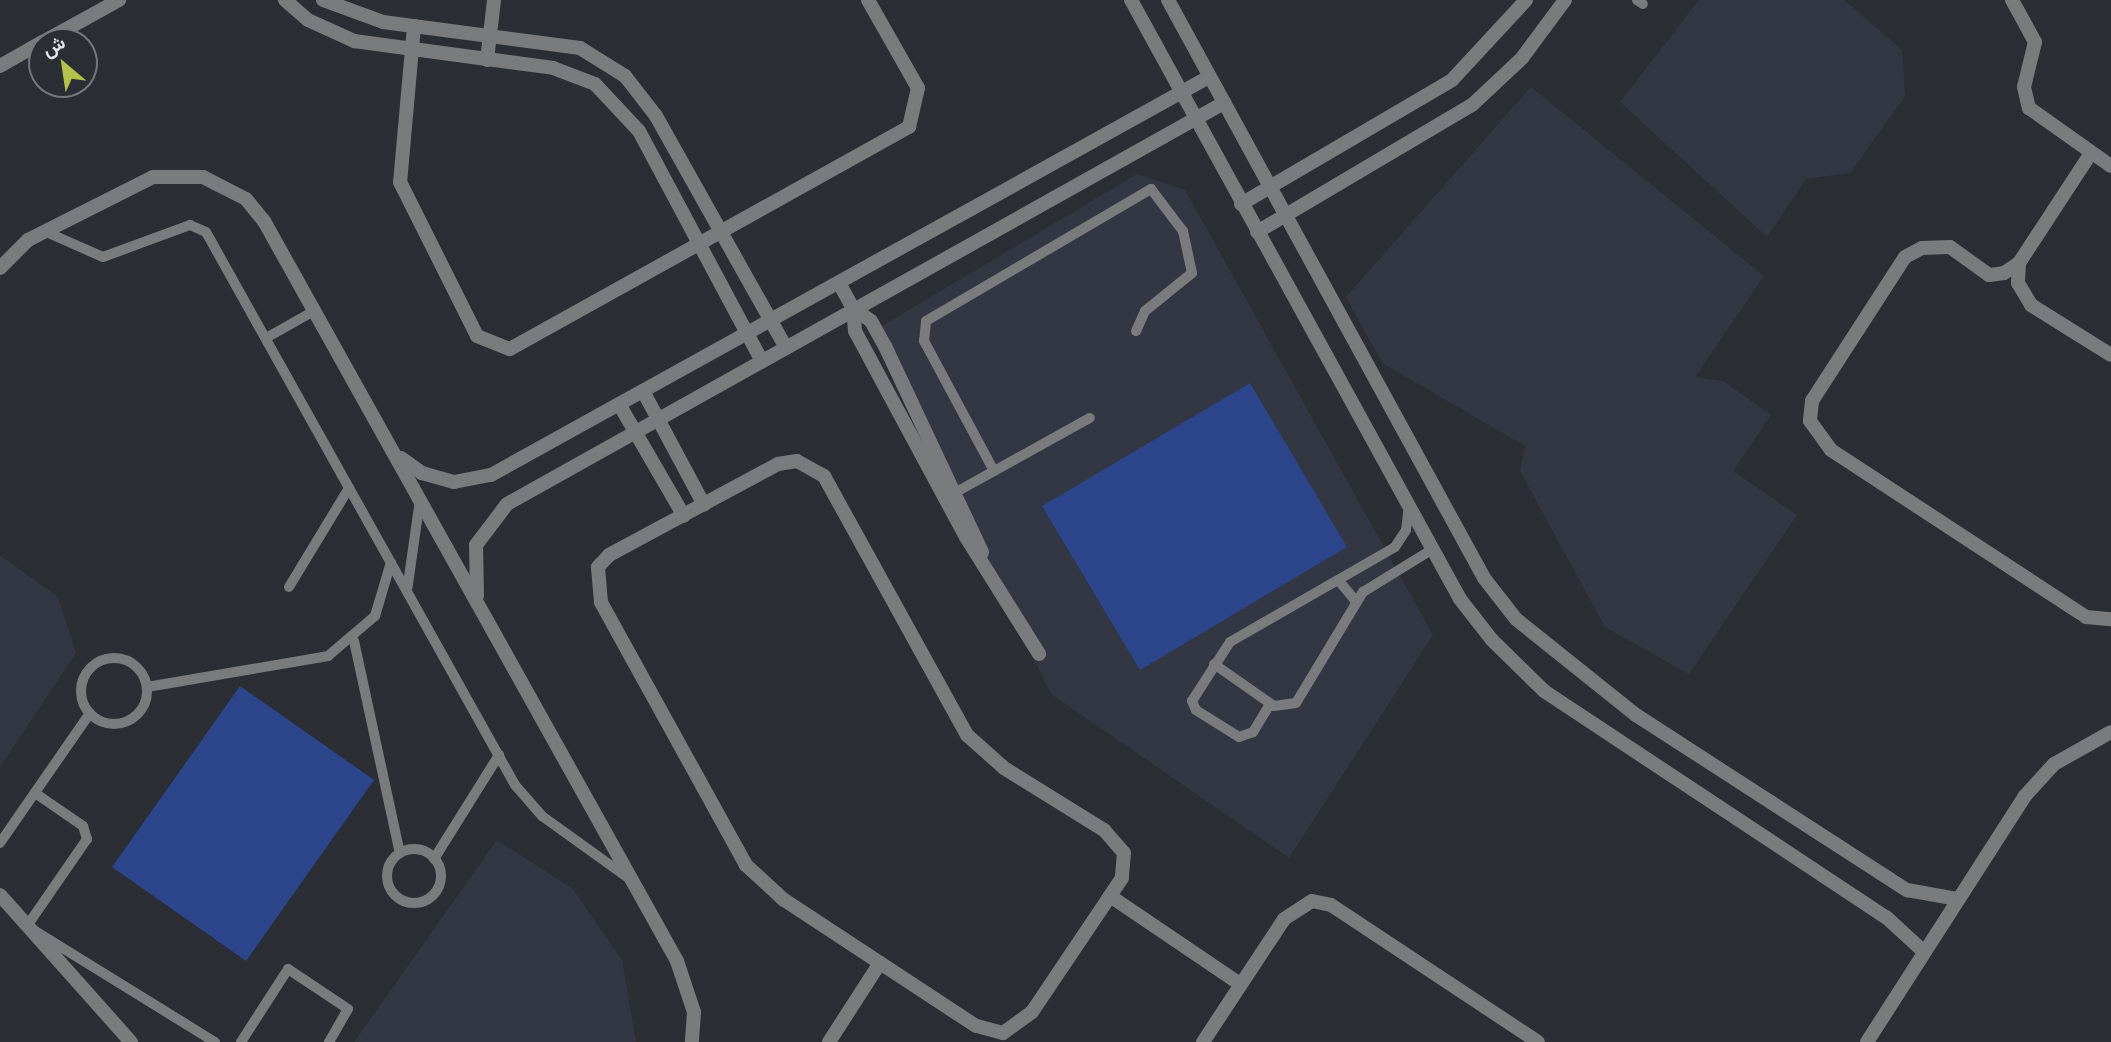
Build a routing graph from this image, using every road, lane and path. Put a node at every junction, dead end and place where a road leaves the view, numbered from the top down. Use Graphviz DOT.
graph roads {
  1 [pos="119,0"];
  2 [pos="285,0"];
  3 [pos="323,0"];
  4 [pos="494,0"];
  5 [pos="868,0"];
  6 [pos="1131,0"];
  7 [pos="1168,0"];
  8 [pos="1526,0"];
  9 [pos="1565,0"];
  10 [pos="2012,0"];
  11 [pos="414,26"];
  12 [pos="68,28"];
  13 [pos="490,35"];
  14 [pos="28,50"];
  15 [pos="412,50"];
  16 [pos="487,60"];
  17 [pos="0,65"];
  18 [pos="1209,77"];
  19 [pos="1180,93"];
  20 [pos="1224,103"];
  21 [pos="1194,120"];
  22 [pos="2091,153"];
  23 [pos="2111,166"];
  24 [pos="1272,187"];
  25 [pos="1241,204"];
  26 [pos="1288,215"];
  27 [pos="44,231"];
  28 [pos="1257,232"];
  29 [pos="722,234"];
  30 [pos="701,246"];
  31 [pos="2019,263"];
  32 [pos="0,268"];
  33 [pos="839,283"];
  34 [pos="853,308"];
  35 [pos="314,311"];
  36 [pos="770,320"];
  37 [pos="1136,331"];
  38 [pos="747,333"];
  39 [pos="266,338"];
  40 [pos="786,348"];
  41 [pos="2111,355"];
  42 [pos="762,361"];
  43 [pos="643,391"];
  44 [pos="619,404"];
  45 [pos="1090,418"];
  46 [pos="658,419"];
  47 [pos="635,432"];
  48 [pos="383,437"];
  49 [pos="994,471"];
  50 [pos="349,488"];
  51 [pos="951,495"];
  52 [pos="420,498"];
  53 [pos="704,505"];
  54 [pos="1409,507"];
  55 [pos="684,516"];
  56 [pos="1433,549"];
  57 [pos="391,562"];
  58 [pos="1339,581"];
  59 [pos="289,587"];
  60 [pos="407,591"];
  61 [pos="1356,601"];
  62 [pos="481,614"];
  63 [pos="2111,619"];
  64 [pos="354,641"];
  65 [pos="1038,654"];
  66 [pos="1214,664"];
  67 [pos="147,687"];
  68 [pos="1270,704"];
  69 [pos="90,713"];
  70 [pos="2111,732"];
  71 [pos="499,755"];
  72 [pos="35,793"];
  73 [pos="0,844"];
  74 [pos="400,853"];
  75 [pos="434,859"];
  76 [pos="631,879"];
  77 [pos="0,895"];
  78 [pos="1110,896"];
  79 [pos="1958,899"];
  80 [pos="27,926"];
  81 [pos="1924,952"];
  82 [pos="880,963"];
  83 [pos="1240,984"];
  84 [pos="94,1002"];
  85 [pos="119,1042"];
  86 [pos="131,1042"];
  87 [pos="215,1042"];
  88 [pos="241,1042"];
  89 [pos="329,1042"];
  90 [pos="692,1042"];
  91 [pos="829,1042"];
  92 [pos="1203,1042"];
  93 [pos="1538,1042"];
  94 [pos="1867,1042"];
  1 -- 12 [label="street"];
  2 -- 15 [label="street"];
  3 -- 11 [label="street"];
  4 -- 13 [label="street"];
  5 -- 29 [label="street"];
  6 -- 19 [label="street"];
  7 -- 18 [label="street"];
  8 -- 24 [label="street"];
  9 -- 26 [label="street"];
  10 -- 22 [label="street"];
  11 -- 13 [label="street"];
  11 -- 15 [label="street"];
  13 -- 16 [label="street"];
  13 -- 29 [label="street"];
  14 -- 17 [label="street"];
  15 -- 16 [label="street"];
  15 -- 30 [label="street"];
  16 -- 30 [label="street"];
  18 -- 19 [label="street"];
  18 -- 20 [label="street"];
  19 -- 21 [label="street"];
  19 -- 33 [label="street"];
  20 -- 21 [label="street"];
  20 -- 24 [label="street"];
  21 -- 25 [label="street"];
  21 -- 34 [label="street"];
  22 -- 23 [label="street"];
  22 -- 31 [label="street"];
  24 -- 25 [label="street"];
  24 -- 26 [label="street"];
  25 -- 28 [label="street"];
  26 -- 28 [label="street"];
  26 -- 79 [label="street"];
  27 -- 32 [label="street"];
  27 -- 35 [label="street"];
  27 -- 39 [label="lane"];
  28 -- 54 [label="street"];
  29 -- 30 [label="street"];
  29 -- 36 [label="street"];
  30 -- 38 [label="street"];
  31 -- 41 [label="street"];
  31 -- 63 [label="street"];
  33 -- 34 [label="street"];
  33 -- 36 [label="street"];
  34 -- 40 [label="street"];
  34 -- 51 [label="street"];
  35 -- 39 [label="lane"];
  35 -- 48 [label="street"];
  36 -- 38 [label="street"];
  36 -- 40 [label="street"];
  37 -- 49 [label="lane"];
  38 -- 42 [label="street"];
  38 -- 43 [label="street"];
  39 -- 50 [label="lane"];
  40 -- 42 [label="street"];
  42 -- 46 [label="street"];
  43 -- 44 [label="street"];
  43 -- 46 [label="street"];
  44 -- 47 [label="street"];
  44 -- 48 [label="street"];
  45 -- 49 [label="lane"];
  46 -- 47 [label="street"];
  46 -- 53 [label="street"];
  47 -- 55 [label="street"];
  47 -- 62 [label="street"];
  48 -- 52 [label="street"];
  49 -- 51 [label="lane"];
  50 -- 57 [label="lane"];
  50 -- 59 [label="lane"];
  51 -- 65 [label="street"];
  52 -- 60 [label="lane"];
  52 -- 62 [label="street"];
  53 -- 55 [label="street"];
  53 -- 78 [label="street"];
  54 -- 56 [label="street"];
  54 -- 58 [label="lane"];
  55 -- 82 [label="street"];
  56 -- 61 [label="lane"];
  56 -- 81 [label="street"];
  57 -- 60 [label="lane"];
  57 -- 64 [label="lane"];
  58 -- 61 [label="lane"];
  58 -- 66 [label="lane"];
  60 -- 71 [label="lane"];
  61 -- 68 [label="lane"];
  62 -- 76 [label="street"];
  64 -- 67 [label="lane"];
  64 -- 74 [label="lane"];
  66 -- 68 [label="lane"];
  66 -- 68 [label="lane"];
  67 -- 69 [label="lane"];
  67 -- 69 [label="lane"];
  69 -- 72 [label="lane"];
  70 -- 79 [label="street"];
  71 -- 75 [label="lane"];
  71 -- 76 [label="lane"];
  72 -- 73 [label="lane"];
  72 -- 80 [label="lane"];
  74 -- 75 [label="lane"];
  74 -- 75 [label="lane"];
  76 -- 90 [label="street"];
  77 -- 80 [label="street"];
  78 -- 82 [label="street"];
  78 -- 83 [label="street"];
  79 -- 81 [label="street"];
  80 -- 84 [label="street"];
  80 -- 87 [label="lane"];
  81 -- 94 [label="street"];
  82 -- 91 [label="street"];
  83 -- 92 [label="street"];
  83 -- 93 [label="street"];
  84 -- 85 [label="street"];
  84 -- 86 [label="street"];
  88 -- 89 [label="lane"];
}
